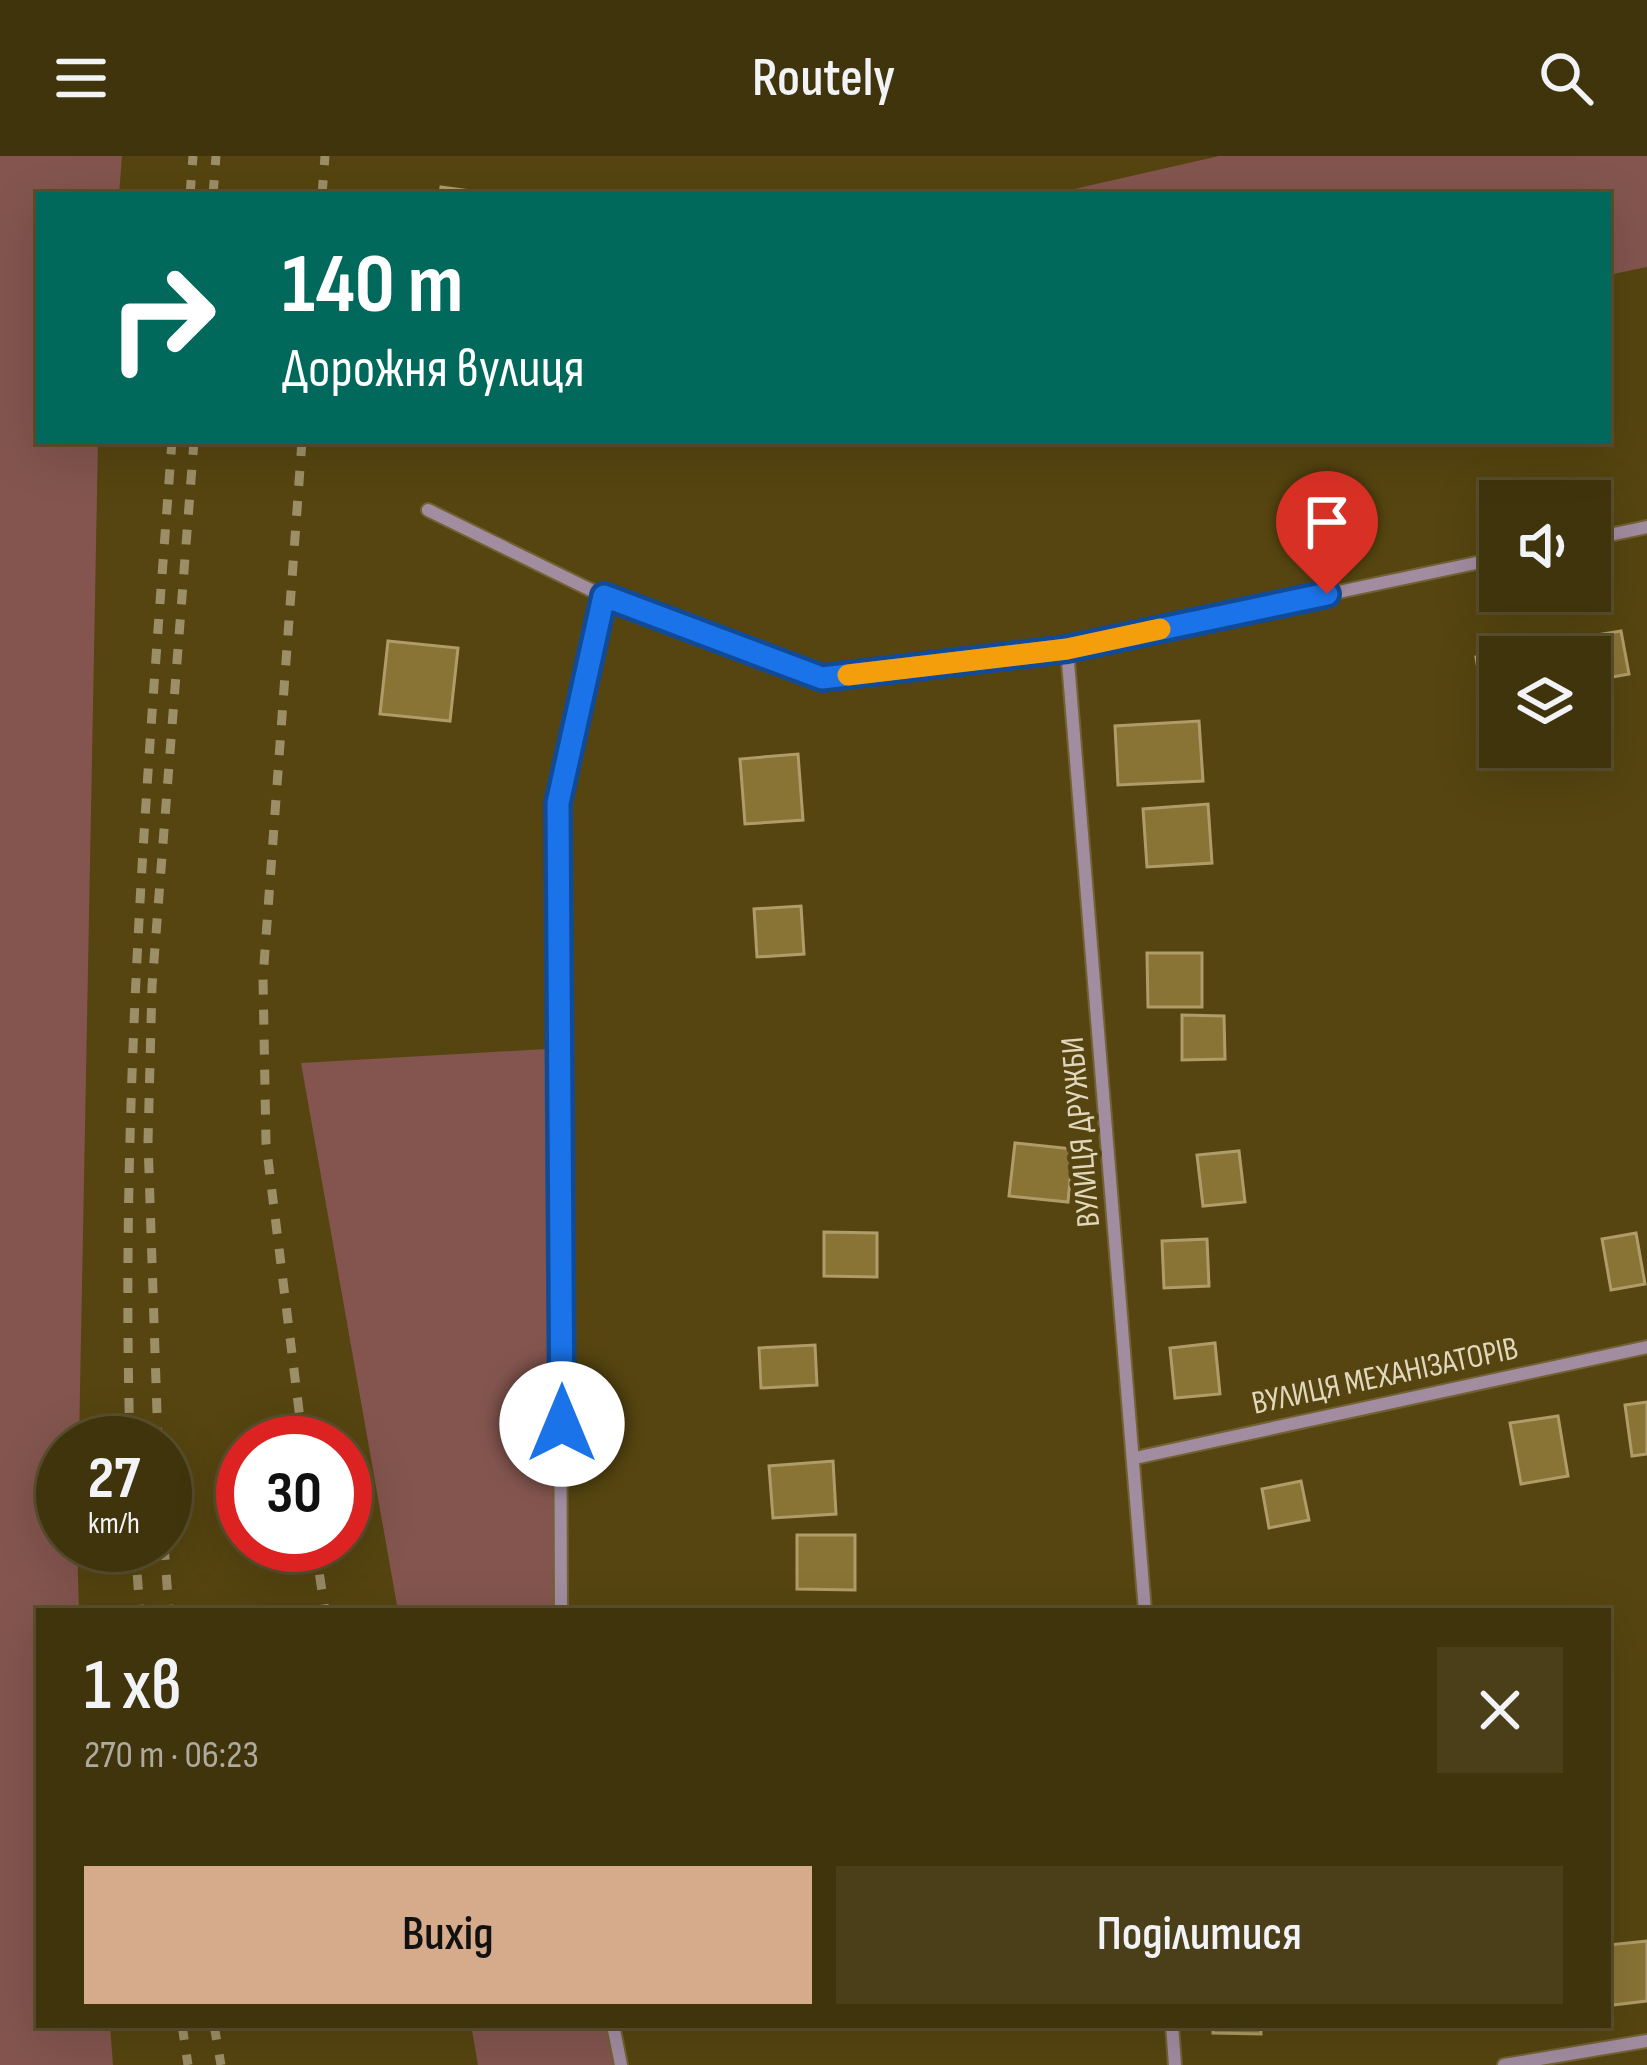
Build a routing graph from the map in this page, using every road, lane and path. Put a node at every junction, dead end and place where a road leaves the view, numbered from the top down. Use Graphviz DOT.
graph roads {
  1 [pos="428,510"];
  2 [pos="1647,527"];
  3 [pos="1611,535"];
  4 [pos="1479,562"];
  5 [pos="604,596"];
  6 [pos="1067,649"];
  7 [pos="1647,1346"];
  8 [pos="1136,1458"];
  9 [pos="561,1608"];
  10 [pos="1145,1608"];
  11 [pos="615,2028"];
  12 [pos="1172,2028"];
  13 [pos="1647,2041"];
  14 [pos="622,2065"];
  15 [pos="1175,2065"];
  16 [pos="1504,2065"];
  1 -- 5 [label="street"];
  2 -- 3 [label="street"];
  4 -- 6 [label="street"];
  5 -- 6 [label="street"];
  5 -- 9 [label="street"];
  6 -- 8 [label="street, ВУЛИЦЯ ДРУЖБИ"];
  7 -- 8 [label="street, ВУЛИЦЯ МЕХАНІЗАТОРІВ"];
  8 -- 10 [label="street, ВУЛИЦЯ ДРУЖБИ"];
  11 -- 14 [label="street"];
  12 -- 15 [label="street"];
  13 -- 16 [label="street"];
}
